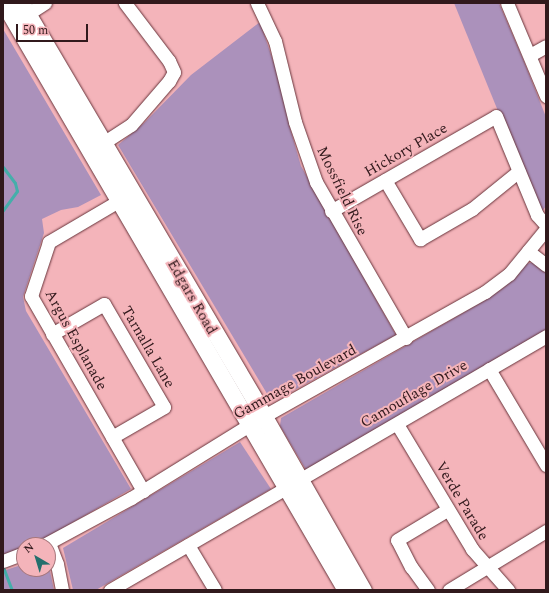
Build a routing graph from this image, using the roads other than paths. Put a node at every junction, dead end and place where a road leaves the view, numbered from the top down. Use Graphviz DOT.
graph roads {
  1 [pos="4,3"];
  2 [pos="45,3"];
  3 [pos="125,3"];
  4 [pos="257,3"];
  5 [pos="507,3"];
  6 [pos="22,13"];
  7 [pos="546,46"];
  8 [pos="530,55"];
  9 [pos="546,96"];
  10 [pos="103,144"];
  11 [pos="519,171"];
  12 [pos="386,180"];
  13 [pos="126,197"];
  14 [pos="331,211"];
  15 [pos="546,225"];
  16 [pos="546,229"];
  17 [pos="528,252"];
  18 [pos="546,265"];
  19 [pos="52,334"];
  20 [pos="546,336"];
  21 [pos="406,338"];
  22 [pos="489,369"];
  23 [pos="257,421"];
  24 [pos="397,424"];
  25 [pos="112,437"];
  26 [pos="546,465"];
  27 [pos="292,484"];
  28 [pos="143,491"];
  29 [pos="447,510"];
  30 [pos="546,531"];
  31 [pos="56,539"];
  32 [pos="188,545"];
  33 [pos="16,556"];
  34 [pos="3,561"];
  35 [pos="56,562"];
  36 [pos="485,566"];
  37 [pos="62,590"];
  38 [pos="110,590"];
  39 [pos="215,590"];
  40 [pos="346,590"];
  41 [pos="363,590"];
  42 [pos="428,590"];
  43 [pos="449,590"];
  44 [pos="508,590"];
  1 -- 6 [label="main road, Edgars Road"];
  2 -- 6 [label="street"];
  3 -- 10 [label="street"];
  4 -- 14 [label="street, Mossfield Rise"];
  5 -- 8 [label="street"];
  6 -- 10 [label="main road, Edgars Road"];
  6 -- 13 [label="main road, Edgars Road"];
  7 -- 8 [label="street"];
  8 -- 9 [label="street"];
  10 -- 13 [label="main road, Edgars Road"];
  11 -- 12 [label="street, Hickory Place"];
  11 -- 12 [label="street"];
  11 -- 15 [label="street"];
  12 -- 14 [label="street, Hickory Place"];
  13 -- 19 [label="street, Argus Esplanade"];
  13 -- 23 [label="main road, Edgars Road"];
  14 -- 21 [label="street, Mossfield Rise"];
  16 -- 17 [label="street, Gammage Boulevard"];
  17 -- 18 [label="street"];
  17 -- 21 [label="street, Gammage Boulevard"];
  19 -- 25 [label="street, Argus Esplanade"];
  19 -- 25 [label="street, Tarnalla Lane"];
  20 -- 22 [label="street, Camouflage Drive"];
  21 -- 23 [label="street, Gammage Boulevard"];
  22 -- 24 [label="street, Camouflage Drive"];
  22 -- 26 [label="street"];
  23 -- 27 [label="main road, Edgars Road"];
  23 -- 28 [label="street, Gammage Boulevard"];
  24 -- 27 [label="street, Camouflage Drive"];
  24 -- 29 [label="street, Verde Parade"];
  25 -- 28 [label="street, Argus Esplanade"];
  27 -- 32 [label="street, Camouflage Drive"];
  27 -- 40 [label="main road, Edgars Road"];
  27 -- 41 [label="main road, Edgars Road"];
  28 -- 31 [label="street, Gammage Boulevard"];
  29 -- 36 [label="street, Verde Parade"];
  29 -- 42 [label="street"];
  30 -- 36 [label="street"];
  32 -- 38 [label="street, Camouflage Drive"];
  32 -- 39 [label="street"];
  33 -- 34 [label="street"];
  35 -- 37 [label="street"];
  36 -- 43 [label="street"];
  36 -- 44 [label="street, Verde Parade"];
}
